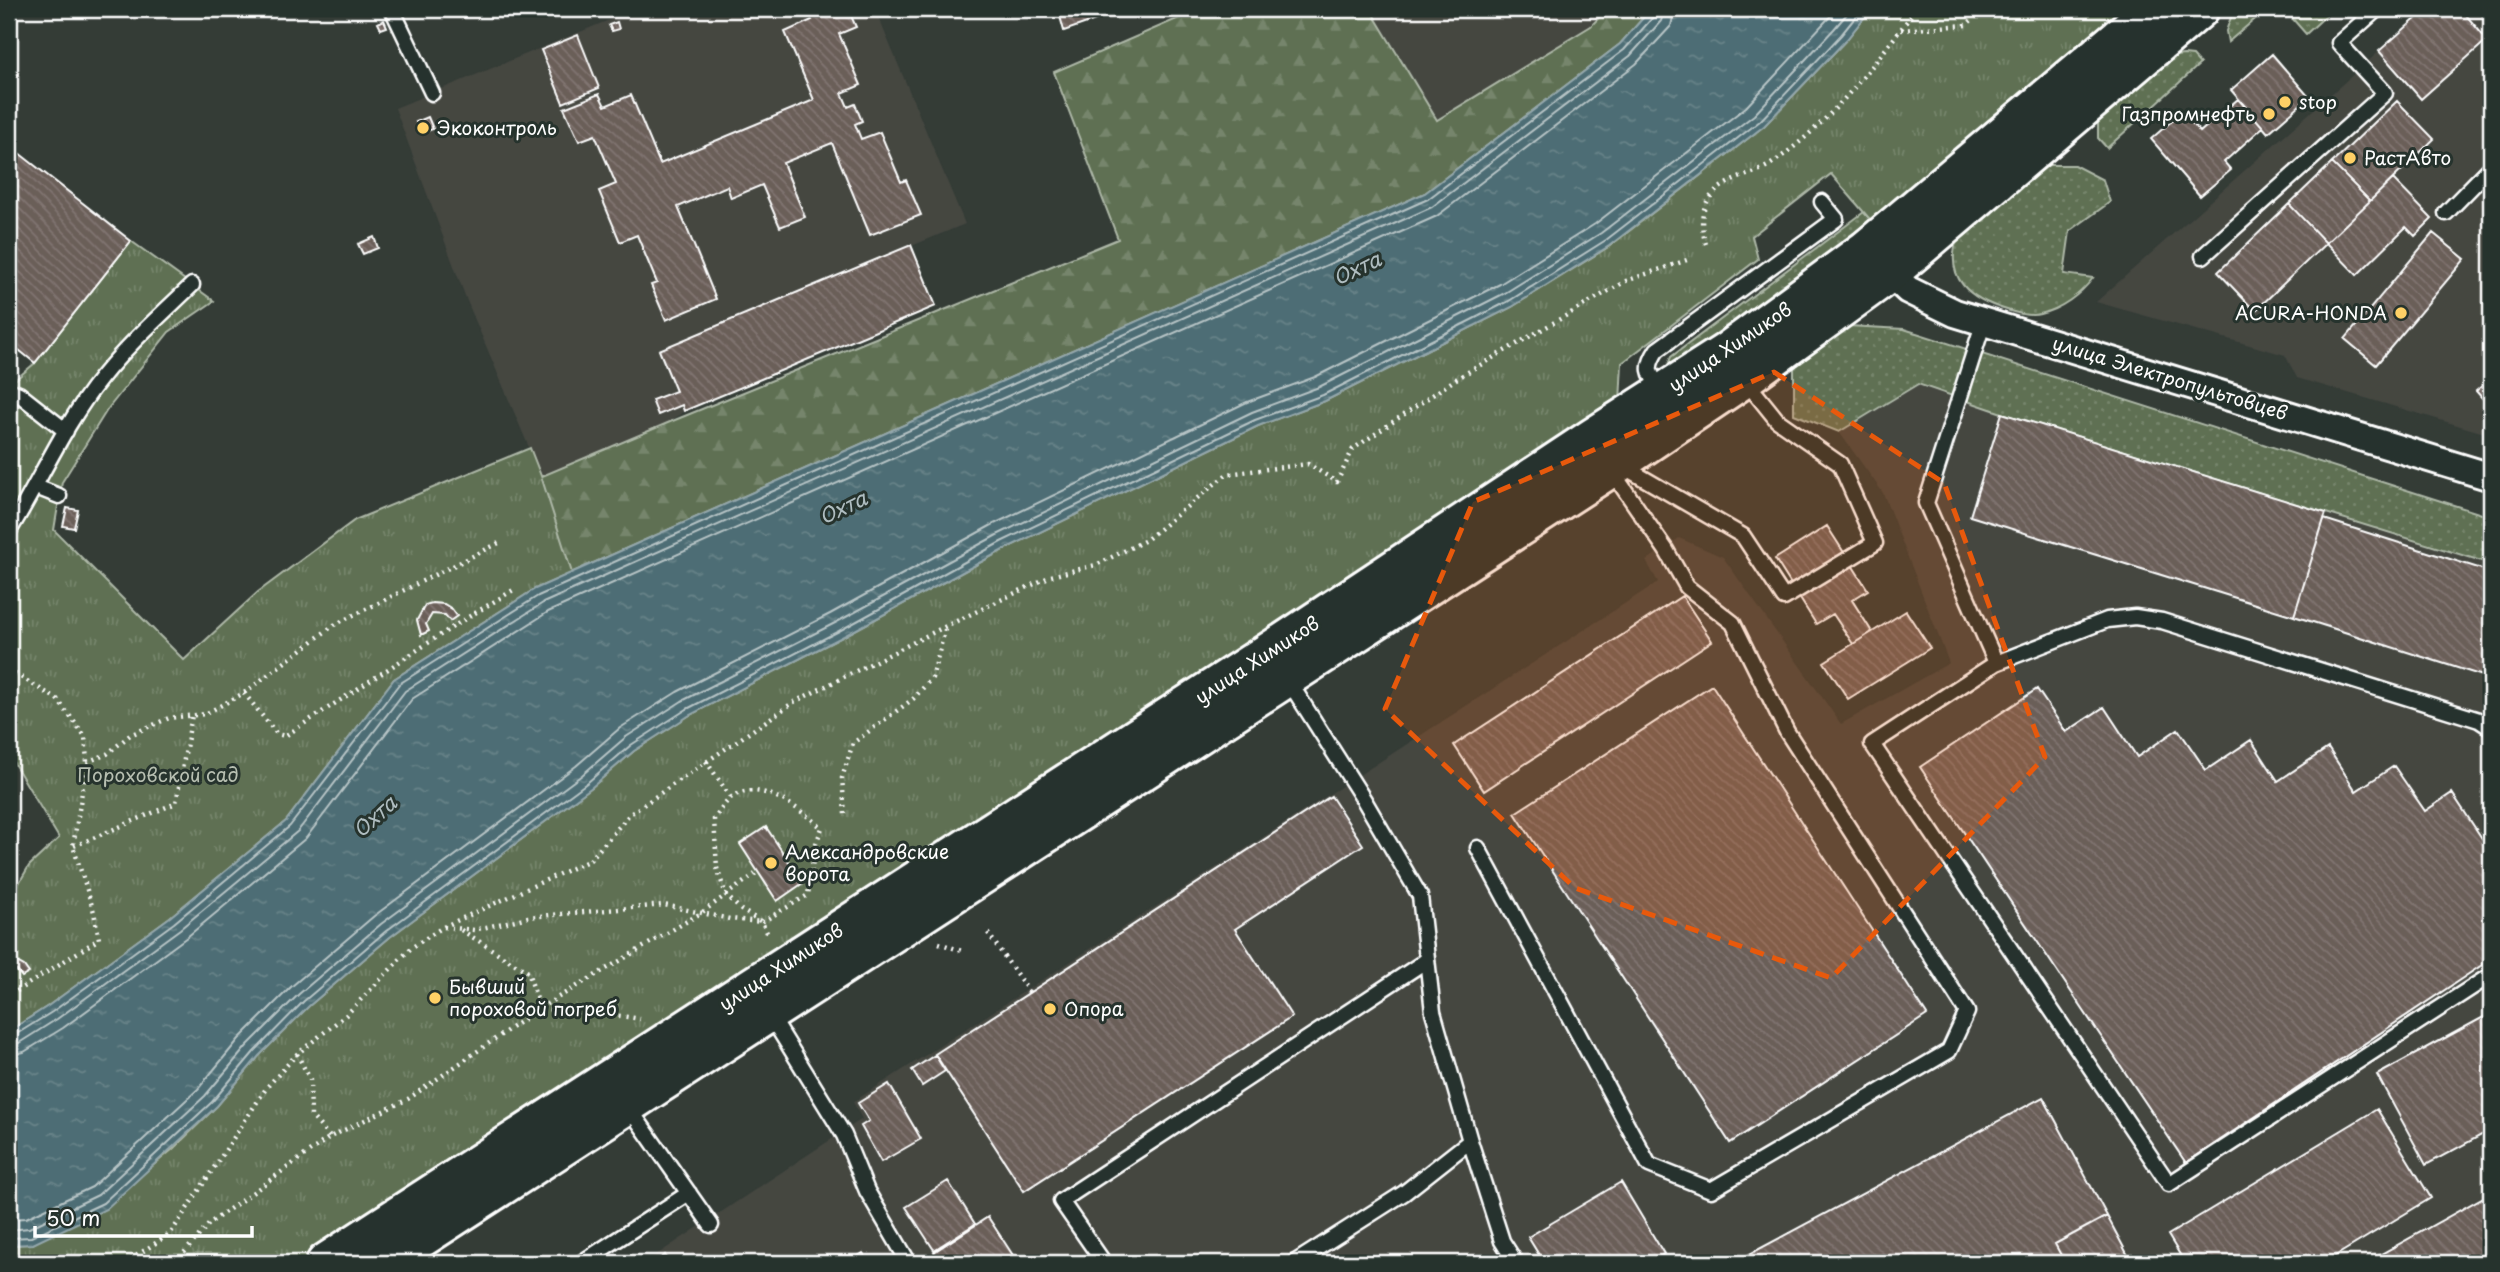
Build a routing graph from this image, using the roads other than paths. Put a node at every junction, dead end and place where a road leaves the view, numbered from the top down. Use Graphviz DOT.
graph roads {
  1 [pos="392,9"];
  2 [pos="2152,9"];
  3 [pos="2199,9"];
  4 [pos="2377,9"];
  5 [pos="432,93"];
  6 [pos="2491,167"];
  7 [pos="1822,202"];
  8 [pos="2446,213"];
  9 [pos="2203,256"];
  10 [pos="1877,261"];
  11 [pos="192,285"];
  12 [pos="1984,321"];
  13 [pos="1744,378"];
  14 [pos="9,390"];
  15 [pos="1664,392"];
  16 [pos="66,431"];
  17 [pos="1605,455"];
  18 [pos="2491,477"];
  19 [pos="36,487"];
  20 [pos="59,496"];
  21 [pos="9,531"];
  22 [pos="1996,663"];
  23 [pos="1279,665"];
  24 [pos="2491,728"];
  25 [pos="1478,848"];
  26 [pos="1426,960"];
  27 [pos="2491,975"];
  28 [pos="768,1012"];
  29 [pos="618,1091"];
  30 [pos="1470,1141"];
  31 [pos="689,1193"];
  32 [pos="711,1225"];
  33 [pos="326,1263"];
  34 [pos="382,1263"];
  35 [pos="581,1263"];
  36 [pos="909,1263"];
  37 [pos="1104,1263"];
  38 [pos="1294,1263"];
  39 [pos="1516,1263"];
  1 -- 5 [label="lane"];
  2 -- 10 [label="street, улица Химиков"];
  3 -- 10 [label="street, улица Химиков"];
  4 -- 9 [label="lane"];
  6 -- 8 [label="lane"];
  7 -- 15 [label="lane"];
  10 -- 12 [label="street, улица Электропультовцев"];
  10 -- 13 [label="street, улица Химиков"];
  10 -- 15 [label="street, улица Химиков"];
  11 -- 16 [label="lane"];
  12 -- 18 [label="street, улица Электропультовцев"];
  12 -- 22 [label="lane"];
  13 -- 17 [label="street, улица Химиков"];
  13 -- 17 [label="lane"];
  14 -- 16 [label="lane"];
  15 -- 17 [label="street, улица Химиков"];
  16 -- 19 [label="lane"];
  17 -- 23 [label="street, улица Химиков"];
  17 -- 25 [label="lane"];
  19 -- 20 [label="lane"];
  19 -- 21 [label="lane"];
  22 -- 24 [label="lane"];
  22 -- 27 [label="lane"];
  23 -- 26 [label="lane"];
  23 -- 28 [label="street, улица Химиков"];
  23 -- 29 [label="street, улица Химиков"];
  26 -- 30 [label="lane"];
  26 -- 37 [label="lane"];
  28 -- 29 [label="street, улица Химиков"];
  28 -- 36 [label="lane"];
  29 -- 31 [label="lane"];
  29 -- 33 [label="street, улица Химиков"];
  29 -- 34 [label="street, улица Химиков"];
  30 -- 38 [label="lane"];
  30 -- 39 [label="lane"];
  31 -- 32 [label="lane"];
  31 -- 35 [label="lane"];
}
